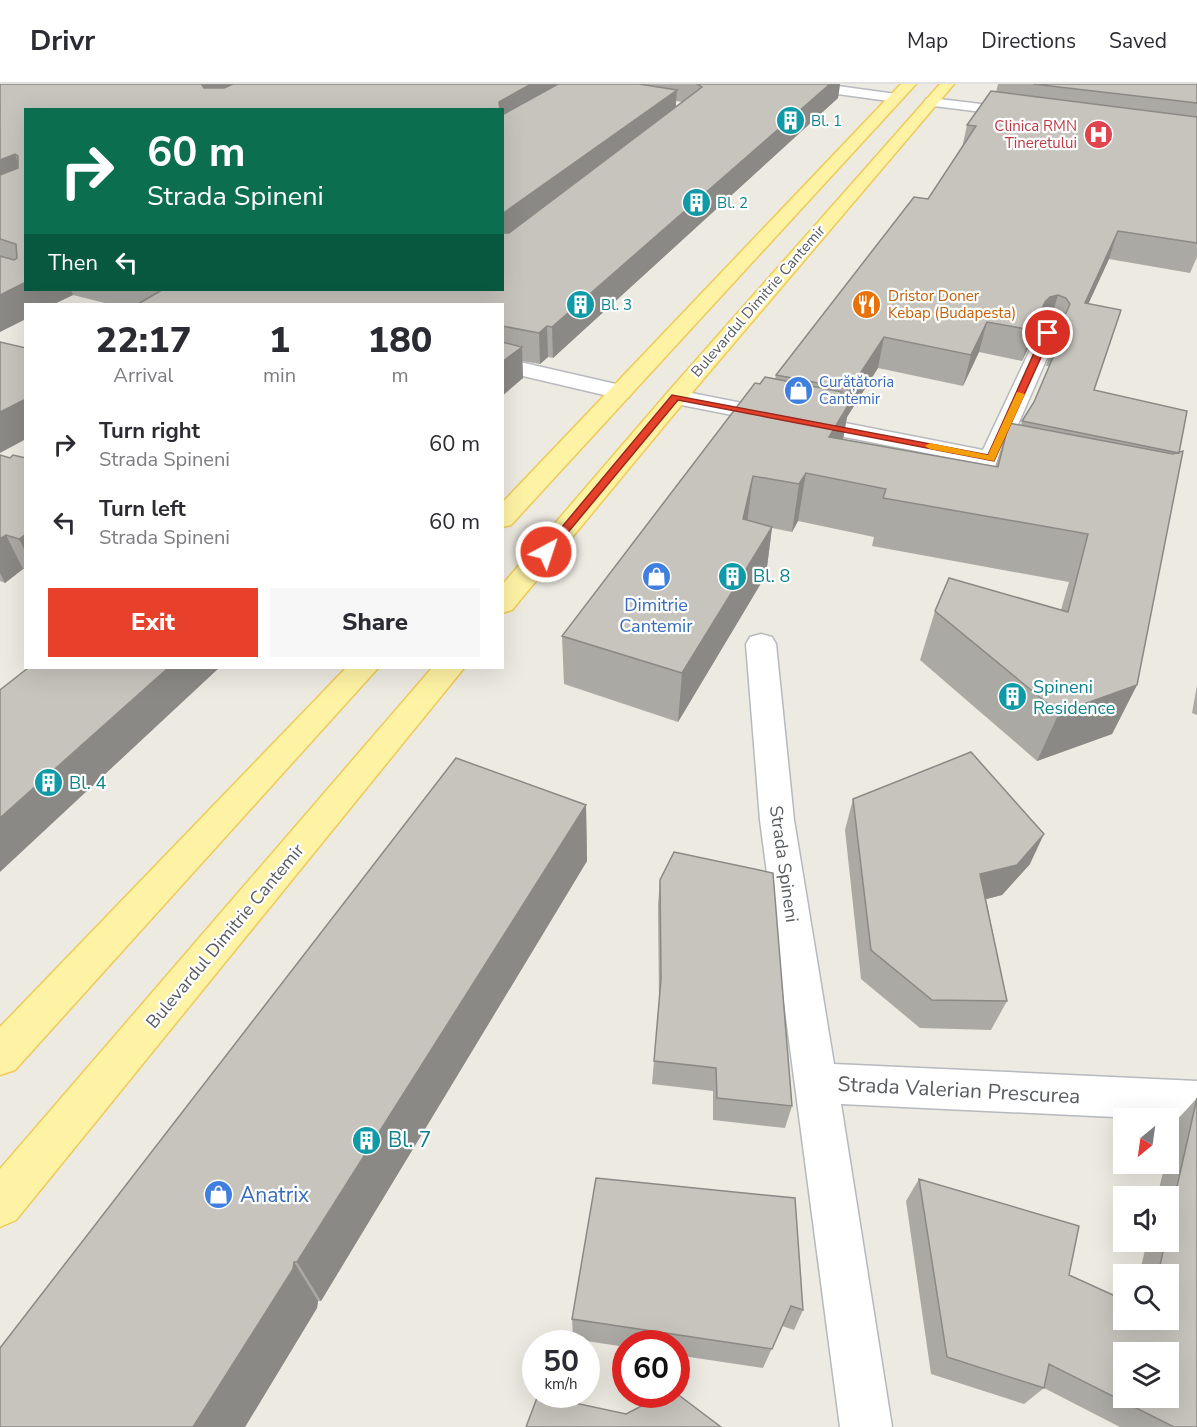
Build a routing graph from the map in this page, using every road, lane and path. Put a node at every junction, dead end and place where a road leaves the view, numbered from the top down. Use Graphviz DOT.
graph roads {
  1 [pos="793,84"];
  2 [pos="947,84"];
  3 [pos="903,91"];
  4 [pos="931,102"];
  5 [pos="1034,115"];
  6 [pos="1048,333"];
  7 [pos="504,364"];
  8 [pos="621,392"];
  9 [pos="676,397"];
  10 [pos="991,459"];
  11 [pos="1060,472"];
  12 [pos="504,517"];
  13 [pos="504,602"];
  14 [pos="760,644"];
  15 [pos="362,669"];
  16 [pos="448,669"];
  17 [pos="0,1056"];
  18 [pos="816,1083"];
  19 [pos="1197,1101"];
  20 [pos="0,1204"];
  21 [pos="866,1427"];
  1 -- 3 [label="street"];
  2 -- 4 [label="main road, Bulevardul Dimitrie Cantemir"];
  3 -- 8 [label="main road, Bulevardul Dimitrie Cantemir"];
  4 -- 5 [label="street"];
  4 -- 9 [label="main road, Bulevardul Dimitrie Cantemir"];
  6 -- 10 [label="street"];
  7 -- 8 [label="street"];
  8 -- 12 [label="main road, Bulevardul Dimitrie Cantemir"];
  9 -- 10 [label="street"];
  9 -- 13 [label="main road, Bulevardul Dimitrie Cantemir"];
  10 -- 11 [label="street"];
  14 -- 18 [label="street, Strada Spineni"];
  15 -- 17 [label="main road"];
  16 -- 20 [label="main road, Bulevardul Dimitrie Cantemir"];
  18 -- 19 [label="street, Strada Valerian Prescurea"];
  18 -- 21 [label="street, Strada Valerian Prescurea"];
}
